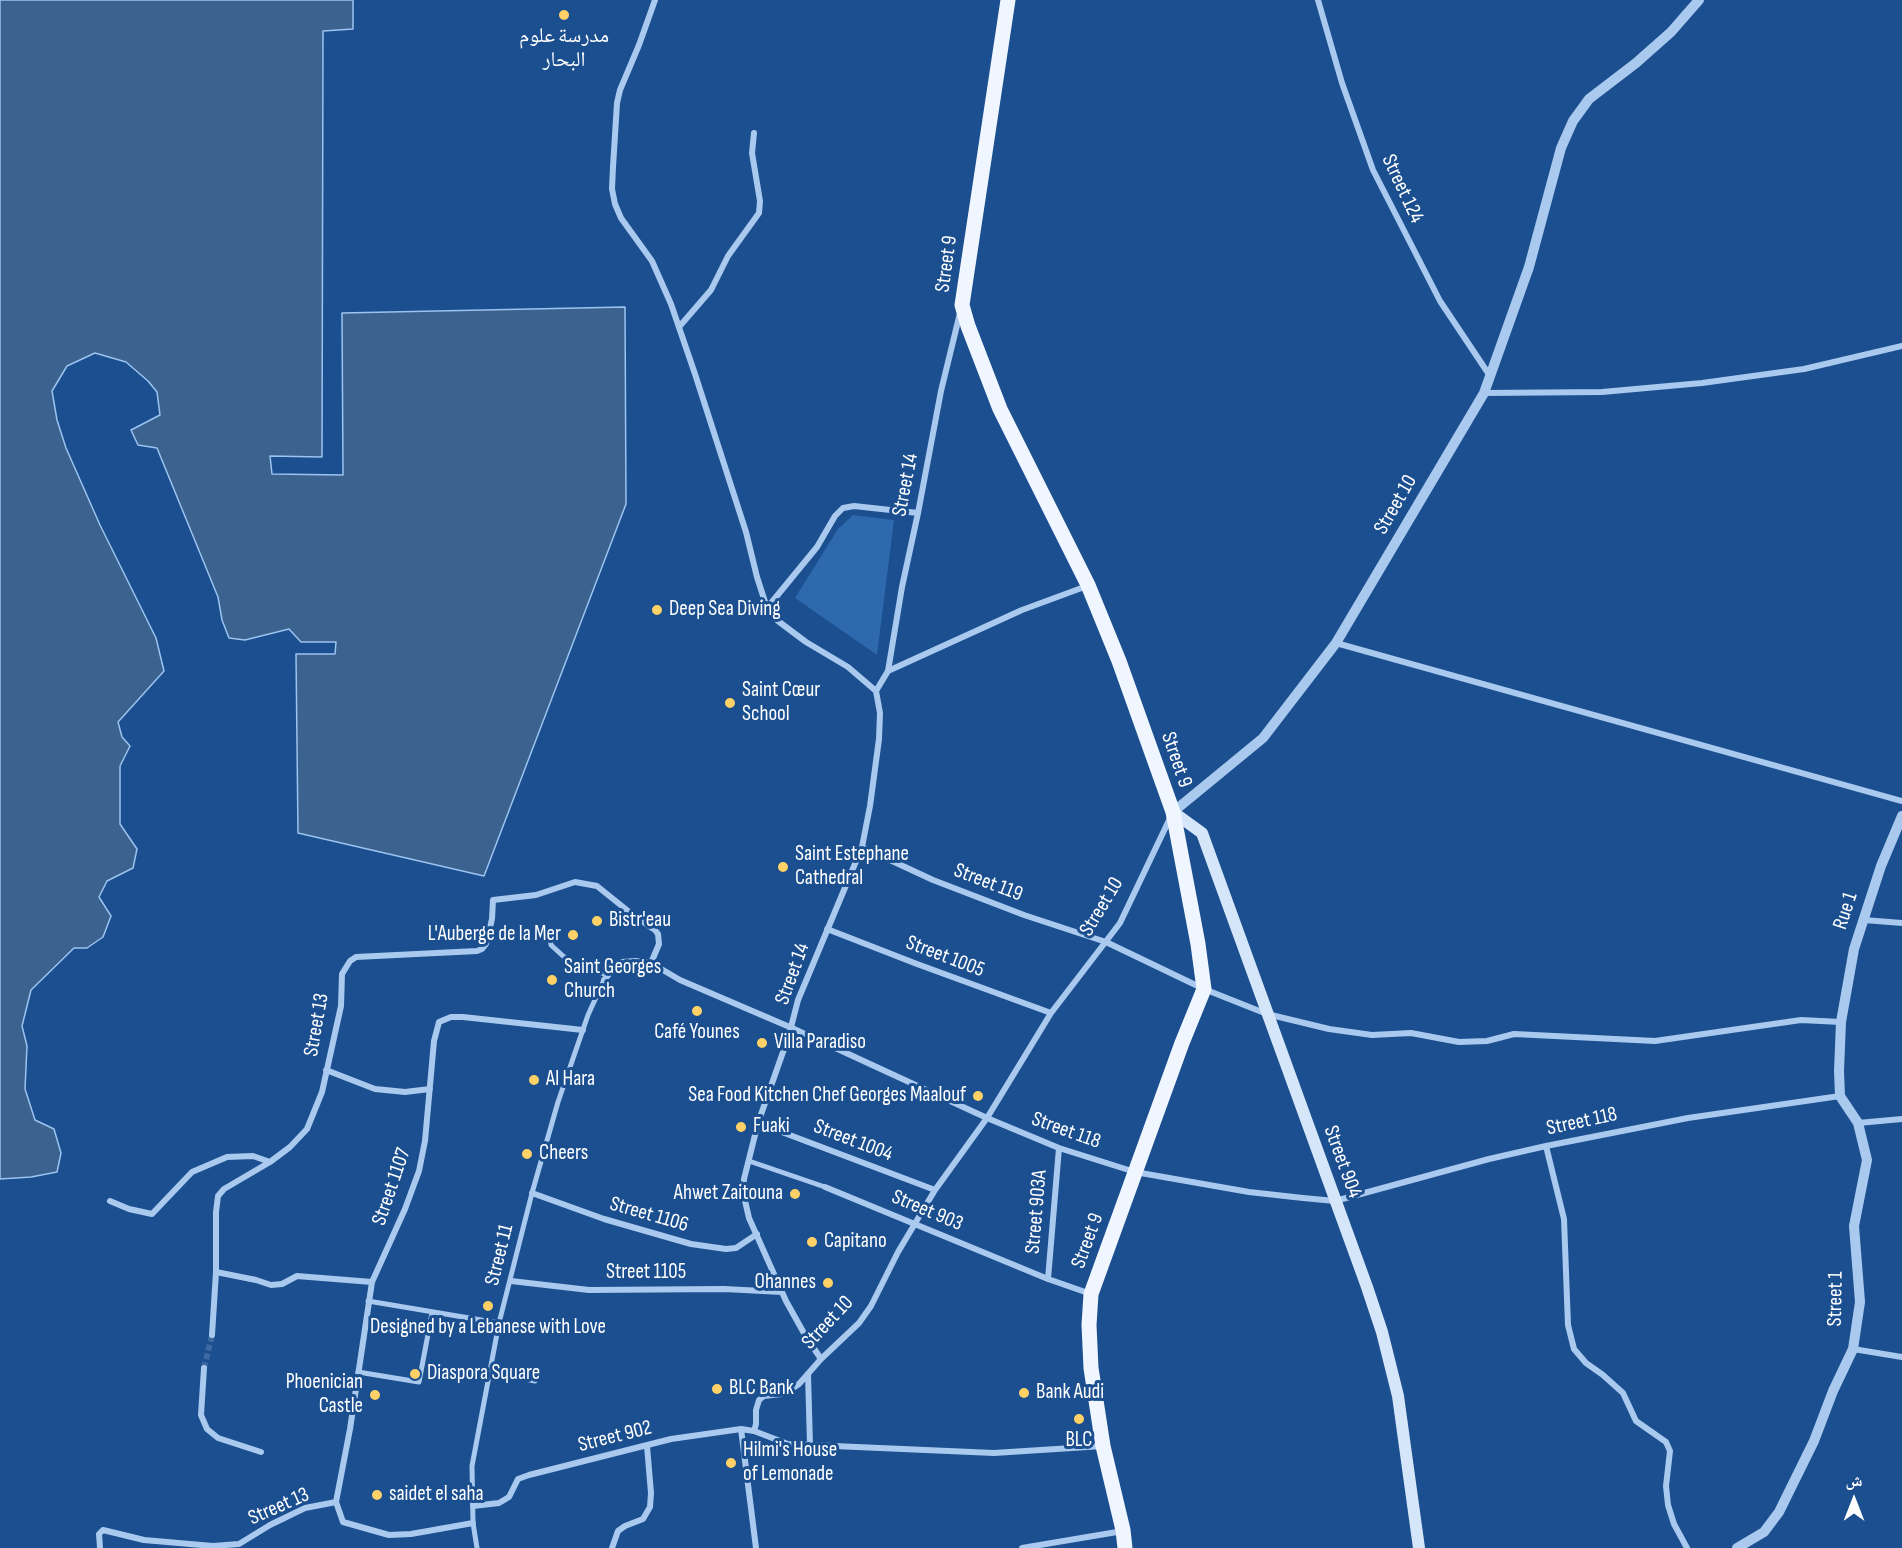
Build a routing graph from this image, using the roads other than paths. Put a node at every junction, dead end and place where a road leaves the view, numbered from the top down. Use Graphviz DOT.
graph roads {
  1 [pos="656,0"];
  2 [pos="1008,0"];
  3 [pos="1318,0"];
  4 [pos="1699,0"];
  5 [pos="753,133"];
  6 [pos="962,306"];
  7 [pos="679,327"];
  8 [pos="1902,346"];
  9 [pos="1491,377"];
  10 [pos="1484,393"];
  11 [pos="918,513"];
  12 [pos="1088,585"];
  13 [pos="767,608"];
  14 [pos="1336,643"];
  15 [pos="888,671"];
  16 [pos="876,691"];
  17 [pos="1902,801"];
  18 [pos="1173,812"];
  19 [pos="1902,816"];
  20 [pos="862,848"];
  21 [pos="1864,920"];
  22 [pos="1902,923"];
  23 [pos="827,929"];
  24 [pos="550,937"];
  25 [pos="1106,942"];
  26 [pos="651,963"];
  27 [pos="606,977"];
  28 [pos="1204,989"];
  29 [pos="1051,1014"];
  30 [pos="1267,1014"];
  31 [pos="1841,1022"];
  32 [pos="792,1028"];
  33 [pos="583,1030"];
  34 [pos="326,1070"];
  35 [pos="430,1089"];
  36 [pos="1840,1096"];
  37 [pos="987,1118"];
  38 [pos="1902,1119"];
  39 [pos="758,1123"];
  40 [pos="1858,1123"];
  41 [pos="1546,1146"];
  42 [pos="1059,1148"];
  43 [pos="749,1161"];
  44 [pos="270,1162"];
  45 [pos="1135,1172"];
  46 [pos="825,1187"];
  47 [pos="935,1191"];
  48 [pos="532,1193"];
  49 [pos="110,1201"];
  50 [pos="1335,1201"];
  51 [pos="915,1223"];
  52 [pos="757,1234"];
  53 [pos="216,1272"];
  54 [pos="1048,1279"];
  55 [pos="511,1281"];
  56 [pos="372,1282"];
  57 [pos="782,1292"];
  58 [pos="1091,1294"];
  59 [pos="368,1301"];
  60 [pos="432,1313"];
  61 [pos="499,1323"];
  62 [pos="212,1335"];
  63 [pos="1853,1349"];
  64 [pos="1902,1357"];
  65 [pos="821,1359"];
  66 [pos="204,1368"];
  67 [pos="358,1372"];
  68 [pos="490,1372"];
  69 [pos="808,1374"];
  70 [pos="535,1381"];
  71 [pos="741,1429"];
  72 [pos="753,1431"];
  73 [pos="810,1445"];
  74 [pos="647,1446"];
  75 [pos="1103,1446"];
  76 [pos="261,1452"];
  77 [pos="336,1502"];
  78 [pos="473,1506"];
  79 [pos="473,1523"];
  80 [pos="1123,1530"];
  81 [pos="239,1546"];
  82 [pos="100,1548"];
  83 [pos="477,1548"];
  84 [pos="612,1548"];
  85 [pos="756,1548"];
  86 [pos="1022,1548"];
  87 [pos="1125,1548"];
  88 [pos="1419,1548"];
  89 [pos="1687,1548"];
  90 [pos="1737,1548"];
  1 -- 7 [label="street"];
  2 -- 6 [label="main road, Street 9"];
  3 -- 9 [label="street, Street 124"];
  4 -- 9 [label="street, Street 10"];
  5 -- 7 [label="street"];
  6 -- 11 [label="street, Street 14"];
  6 -- 12 [label="main road, Street 9"];
  7 -- 13 [label="street"];
  8 -- 10 [label="street"];
  9 -- 10 [label="street, Street 10"];
  10 -- 14 [label="street, Street 10"];
  11 -- 13 [label="street"];
  11 -- 15 [label="street, Street 14"];
  12 -- 15 [label="street"];
  12 -- 18 [label="main road, Street 9"];
  13 -- 16 [label="street"];
  14 -- 17 [label="street"];
  14 -- 18 [label="street, Street 10"];
  15 -- 16 [label="street"];
  16 -- 20 [label="street, Street 14"];
  18 -- 25 [label="street, Street 10"];
  18 -- 28 [label="main road, Street 9"];
  18 -- 30 [label="main road, Street 904"];
  19 -- 21 [label="street, Rue 1"];
  20 -- 23 [label="street, Street 14"];
  20 -- 25 [label="street, Street 119"];
  21 -- 22 [label="street"];
  21 -- 31 [label="street, Rue 1"];
  23 -- 29 [label="street, Street 1005"];
  23 -- 32 [label="street, Street 14"];
  24 -- 27 [label="street"];
  25 -- 28 [label="street, Street 119"];
  25 -- 29 [label="street, Street 10"];
  26 -- 27 [label="street"];
  26 -- 32 [label="street"];
  26 -- 34 [label="street, Street 13"];
  27 -- 33 [label="street, Street 11"];
  28 -- 30 [label="street, Street 119"];
  28 -- 45 [label="main road, Street 9"];
  29 -- 37 [label="street, Street 10"];
  30 -- 31 [label="street, Street 119"];
  30 -- 50 [label="main road, Street 904"];
  31 -- 36 [label="street"];
  32 -- 37 [label="street, Street 118"];
  32 -- 39 [label="street, Street 14"];
  33 -- 35 [label="street, Street 1107"];
  33 -- 48 [label="street, Street 11"];
  34 -- 35 [label="street"];
  34 -- 44 [label="street, Street 13"];
  35 -- 56 [label="street, Street 1107"];
  36 -- 40 [label="street, Street 1"];
  36 -- 41 [label="street, Street 118"];
  37 -- 42 [label="street, Street 118"];
  37 -- 47 [label="street, Street 10"];
  38 -- 40 [label="street"];
  39 -- 43 [label="street, Street 14"];
  39 -- 47 [label="street, Street 1004"];
  40 -- 63 [label="street, Street 1"];
  41 -- 50 [label="street, Street 118"];
  41 -- 89 [label="street"];
  42 -- 45 [label="street, Street 118"];
  42 -- 54 [label="street, Street 903A"];
  43 -- 46 [label="street, Street 903"];
  43 -- 52 [label="street, Street 14"];
  44 -- 49 [label="street"];
  44 -- 53 [label="street, Street 13"];
  45 -- 50 [label="street, Street 118"];
  45 -- 58 [label="main road, Street 9"];
  46 -- 51 [label="street, Street 903"];
  47 -- 51 [label="street, Street 10"];
  48 -- 52 [label="street, Street 1106"];
  48 -- 55 [label="street, Street 11"];
  50 -- 88 [label="main road, Street 904"];
  51 -- 54 [label="street, Street 903"];
  51 -- 65 [label="street, Street 10"];
  52 -- 57 [label="street, Street 14"];
  53 -- 56 [label="street"];
  53 -- 62 [label="street"];
  54 -- 58 [label="street, Street 903"];
  55 -- 57 [label="street, Street 1105"];
  55 -- 61 [label="street, Street 11"];
  56 -- 59 [label="street, Street 1107"];
  57 -- 65 [label="street, Street 14"];
  58 -- 75 [label="main road, Street 9"];
  59 -- 60 [label="street"];
  59 -- 67 [label="street, Street 1107"];
  60 -- 61 [label="street"];
  60 -- 67 [label="street"];
  61 -- 68 [label="street, Street 11"];
  63 -- 64 [label="street"];
  63 -- 90 [label="street, Street 1"];
  65 -- 69 [label="street, Street 10"];
  66 -- 76 [label="street"];
  67 -- 77 [label="street, Street 1107"];
  68 -- 70 [label="street"];
  68 -- 78 [label="street, Street 11"];
  69 -- 72 [label="street, Street 10"];
  69 -- 73 [label="street"];
  71 -- 72 [label="street, Street 902"];
  71 -- 74 [label="street, Street 902"];
  71 -- 85 [label="street"];
  72 -- 73 [label="street, Street 902"];
  73 -- 75 [label="street, Street 902"];
  74 -- 78 [label="street, Street 902"];
  74 -- 84 [label="street"];
  75 -- 80 [label="main road, Street 9"];
  77 -- 79 [label="street, Street 13"];
  77 -- 81 [label="street, Street 13"];
  78 -- 79 [label="street, Street 11"];
  79 -- 83 [label="street, Street 11"];
  80 -- 86 [label="street"];
  80 -- 87 [label="main road, Street 9"];
  81 -- 82 [label="street, Street 13"];
}
